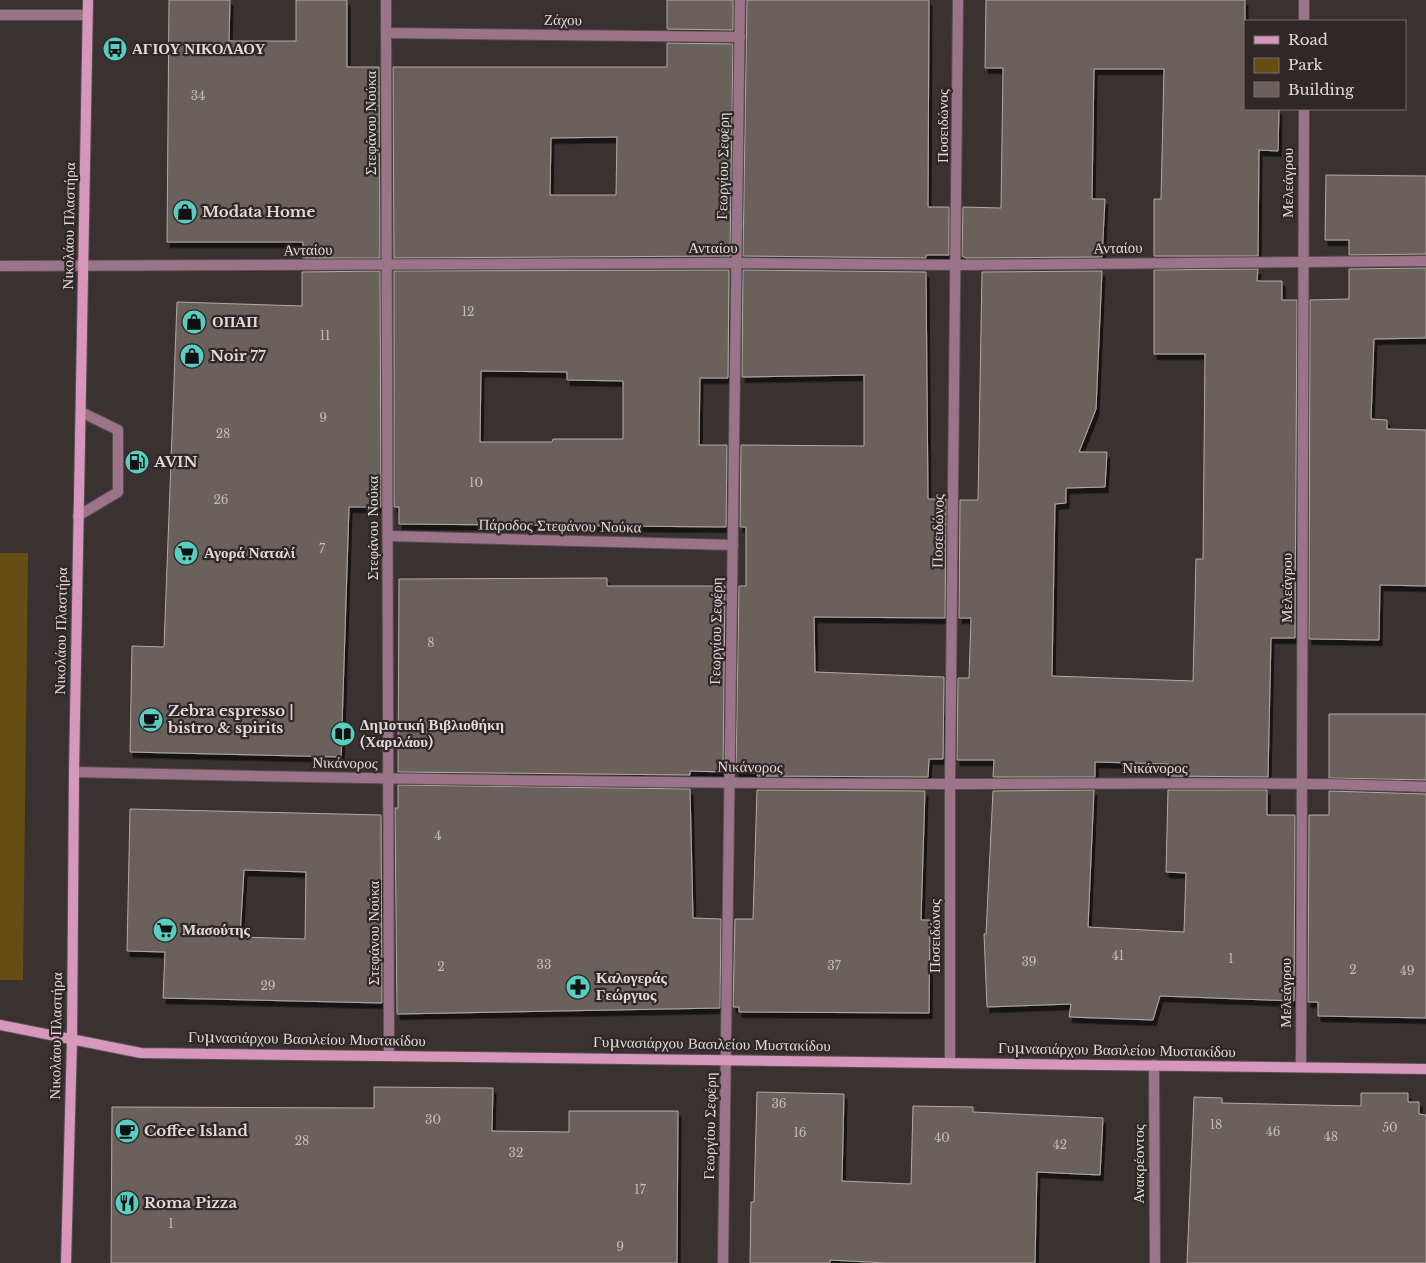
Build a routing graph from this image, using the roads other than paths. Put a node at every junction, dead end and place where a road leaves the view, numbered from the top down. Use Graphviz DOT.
graph roads {
  1 [pos="88,0"];
  2 [pos="386,0"];
  3 [pos="740,0"];
  4 [pos="958,0"];
  5 [pos="1304,0"];
  6 [pos="0,15"];
  7 [pos="87,15"];
  8 [pos="1304,20"];
  9 [pos="386,33"];
  10 [pos="740,37"];
  11 [pos="1304,110"];
  12 [pos="1426,261"];
  13 [pos="1302,262"];
  14 [pos="736,263"];
  15 [pos="387,264"];
  16 [pos="957,265"];
  17 [pos="0,266"];
  18 [pos="83,268"];
  19 [pos="80,412"];
  20 [pos="78,516"];
  21 [pos="388,536"];
  22 [pos="733,545"];
  23 [pos="74,772"];
  24 [pos="389,779"];
  25 [pos="729,781"];
  26 [pos="1302,782"];
  27 [pos="950,784"];
  28 [pos="1426,787"];
  29 [pos="0,1025"];
  30 [pos="72,1041"];
  31 [pos="389,1055"];
  32 [pos="726,1059"];
  33 [pos="950,1063"];
  34 [pos="1154,1065"];
  35 [pos="1301,1067"];
  36 [pos="1426,1069"];
  37 [pos="66,1263"];
  38 [pos="723,1263"];
  39 [pos="1155,1263"];
  1 -- 7 [label="street, Νικολάου Πλαστήρα"];
  2 -- 9 [label="street, Στεφάνου Νούκα"];
  3 -- 10 [label="street, Γεωργίου Σεφέρη"];
  4 -- 16 [label="street, Ποσειδώνος"];
  5 -- 8 [label="street"];
  6 -- 7 [label="street"];
  7 -- 18 [label="street, Νικολάου Πλαστήρα"];
  9 -- 10 [label="street, Ζάχου"];
  9 -- 15 [label="street, Στεφάνου Νούκα"];
  10 -- 14 [label="street, Γεωργίου Σεφέρη"];
  11 -- 13 [label="street, Μελεάγρου"];
  12 -- 13 [label="street, Ανταίου"];
  13 -- 16 [label="street, Ανταίου"];
  13 -- 26 [label="street, Μελεάγρου"];
  14 -- 15 [label="street, Ανταίου"];
  14 -- 16 [label="street, Ανταίου"];
  14 -- 22 [label="street, Γεωργίου Σεφέρη"];
  15 -- 18 [label="street, Ανταίου"];
  15 -- 21 [label="street, Στεφάνου Νούκα"];
  16 -- 27 [label="street, Ποσειδώνος"];
  17 -- 18 [label="street, Ανταίου"];
  18 -- 19 [label="street, Νικολάου Πλαστήρα"];
  19 -- 20 [label="street, Νικολάου Πλαστήρα"];
  19 -- 20 [label="street"];
  20 -- 23 [label="street, Νικολάου Πλαστήρα"];
  21 -- 22 [label="street, Πάροδος Στεφάνου Νούκα"];
  21 -- 24 [label="street, Στεφάνου Νούκα"];
  22 -- 25 [label="street, Γεωργίου Σεφέρη"];
  23 -- 24 [label="street, Νικάνορος"];
  23 -- 30 [label="street, Νικολάου Πλαστήρα"];
  24 -- 25 [label="street, Νικάνορος"];
  24 -- 31 [label="street, Στεφάνου Νούκα"];
  25 -- 27 [label="street, Νικάνορος"];
  25 -- 32 [label="street, Γεωργίου Σεφέρη"];
  26 -- 27 [label="street, Νικάνορος"];
  26 -- 28 [label="street, Νικάνορος"];
  26 -- 35 [label="street, Μελεάγρου"];
  27 -- 33 [label="street, Ποσειδώνος"];
  29 -- 30 [label="street, Γυμνασιάρχου Βασιλείου Μυστακίδου"];
  30 -- 31 [label="street, Γυμνασιάρχου Βασιλείου Μυστακίδου"];
  30 -- 37 [label="street, Νικολάου Πλαστήρα"];
  31 -- 32 [label="street, Γυμνασιάρχου Βασιλείου Μυστακίδου"];
  32 -- 33 [label="street, Γυμνασιάρχου Βασιλείου Μυστακίδου"];
  32 -- 38 [label="street, Γεωργίου Σεφέρη"];
  33 -- 34 [label="street, Γυμνασιάρχου Βασιλείου Μυστακίδου"];
  34 -- 35 [label="street, Γυμνασιάρχου Βασιλείου Μυστακίδου"];
  34 -- 39 [label="street, Ανακρέοντος"];
  35 -- 36 [label="street, Γυμνασιάρχου Βασιλείου Μυστακίδου"];
}
